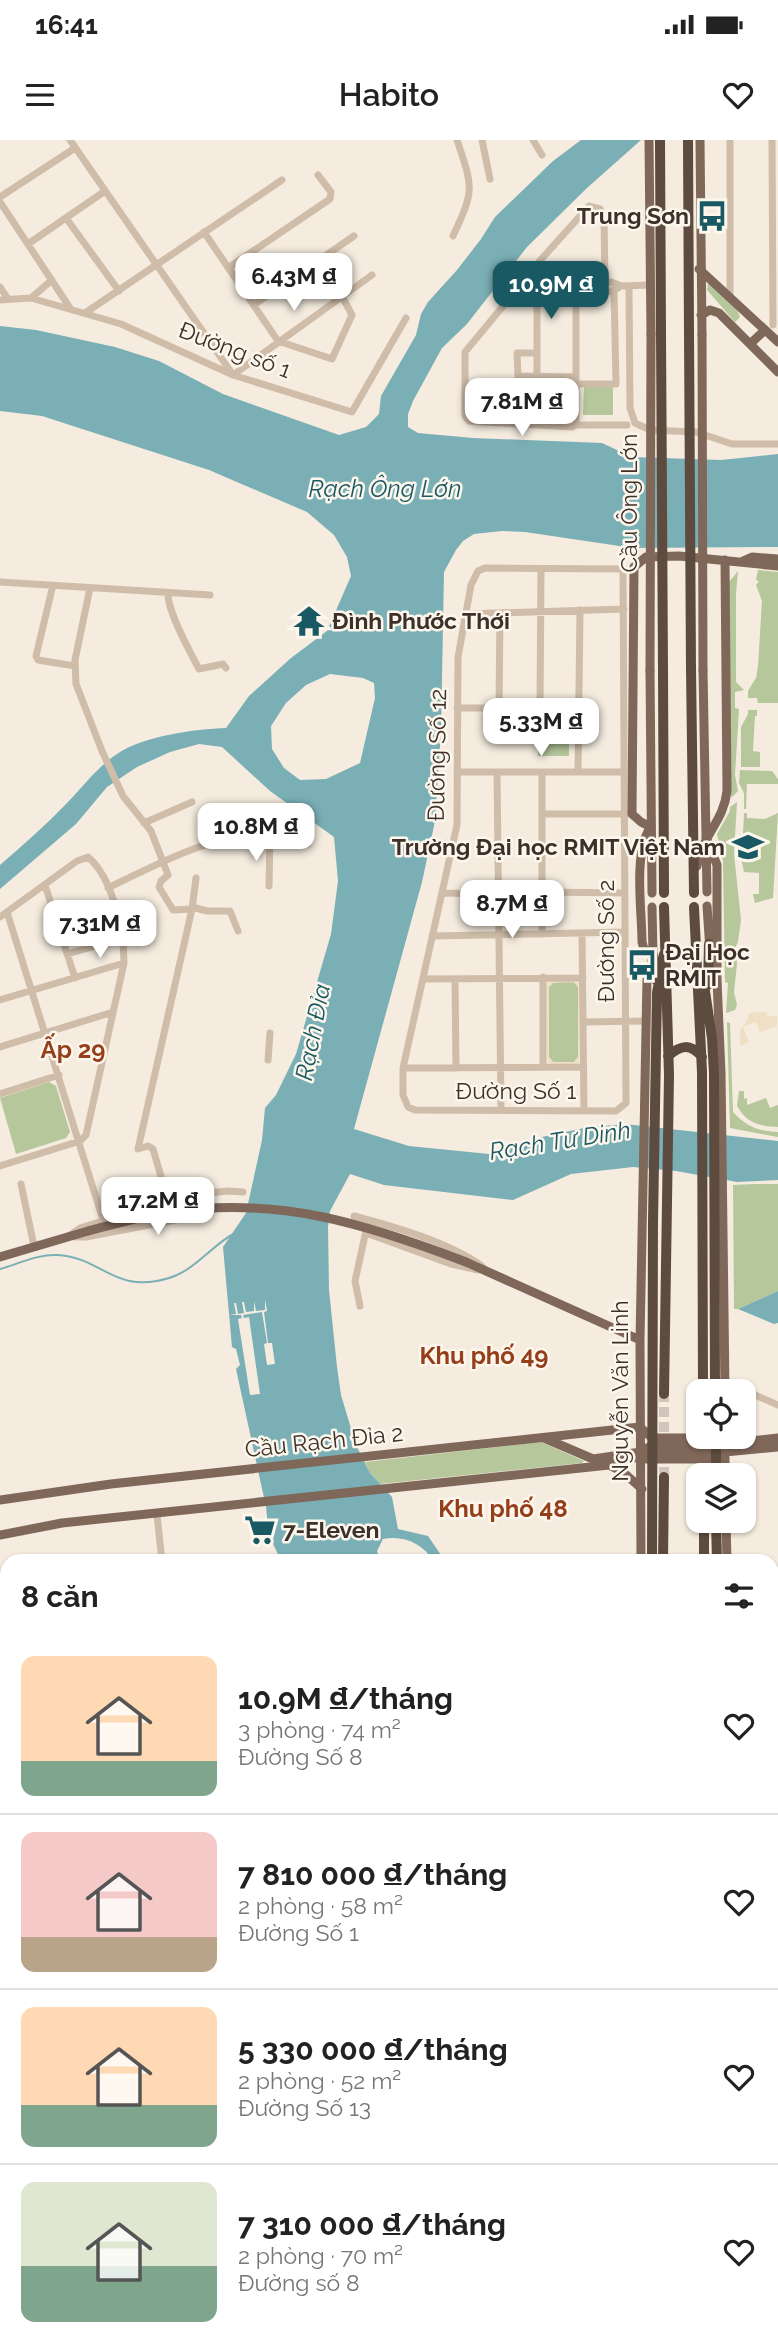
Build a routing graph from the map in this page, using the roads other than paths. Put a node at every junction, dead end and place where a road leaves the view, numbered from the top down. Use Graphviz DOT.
graph roads {
  1 [pos="457,140"];
  2 [pos="482,140"];
  3 [pos="533,140"];
  4 [pos="649,140"];
  5 [pos="660,140"];
  6 [pos="688,140"];
  7 [pos="700,140"];
  8 [pos="730,140"];
  9 [pos="772,140"];
  10 [pos="74,143"];
  11 [pos="655,152"];
  12 [pos="542,155"];
  13 [pos="318,175"];
  14 [pos="490,179"];
  15 [pos="282,180"];
  16 [pos="105,191"];
  17 [pos="0,200"];
  18 [pos="66,218"];
  19 [pos="204,232"];
  20 [pos="775,233"];
  21 [pos="354,236"];
  22 [pos="453,236"];
  23 [pos="28,244"];
  24 [pos="537,264"];
  25 [pos="156,265"];
  26 [pos="228,268"];
  27 [pos="699,269"];
  28 [pos="372,275"];
  29 [pos="52,280"];
  30 [pos="605,282"];
  31 [pos="537,283"];
  32 [pos="651,285"];
  33 [pos="0,287"];
  34 [pos="622,287"];
  35 [pos="119,291"];
  36 [pos="537,292"];
  37 [pos="576,292"];
  38 [pos="514,293"];
  39 [pos="342,296"];
  40 [pos="730,297"];
  41 [pos="31,298"];
  42 [pos="4,300"];
  43 [pos="255,304"];
  44 [pos="71,308"];
  45 [pos="85,313"];
  46 [pos="701,314"];
  47 [pos="405,318"];
  48 [pos="772,327"];
  49 [pos="656,334"];
  50 [pos="278,341"];
  51 [pos="778,342"];
  52 [pos="750,344"];
  53 [pos="537,353"];
  54 [pos="778,372"];
  55 [pos="233,374"];
  56 [pos="537,377"];
  57 [pos="576,380"];
  58 [pos="576,425"];
  59 [pos="627,425"];
  60 [pos="778,444"];
  61 [pos="778,559"];
  62 [pos="725,560"];
  63 [pos="743,561"];
  64 [pos="778,566"];
  65 [pos="541,569"];
  66 [pos="0,582"];
  67 [pos="53,585"];
  68 [pos="90,588"];
  69 [pos="168,593"];
  70 [pos="209,595"];
  71 [pos="624,609"];
  72 [pos="580,610"];
  73 [pos="540,611"];
  74 [pos="500,612"];
  75 [pos="466,614"];
  76 [pos="75,666"];
  77 [pos="226,667"];
  78 [pos="697,670"];
  79 [pos="457,708"];
  80 [pos="499,708"];
  81 [pos="540,708"];
  82 [pos="579,708"];
  83 [pos="457,772"];
  84 [pos="497,772"];
  85 [pos="542,772"];
  86 [pos="578,772"];
  87 [pos="624,772"];
  88 [pos="632,797"];
  89 [pos="651,797"];
  90 [pos="192,802"];
  91 [pos="724,806"];
  92 [pos="705,811"];
  93 [pos="542,814"];
  94 [pos="629,814"];
  95 [pos="144,822"];
  96 [pos="651,827"];
  97 [pos="270,835"];
  98 [pos="706,837"];
  99 [pos="308,844"];
  100 [pos="163,861"];
  101 [pos="196,878"];
  102 [pos="46,885"];
  103 [pos="269,886"];
  104 [pos="108,888"];
  105 [pos="694,888"];
  106 [pos="542,892"];
  107 [pos="625,892"];
  108 [pos="706,892"];
  109 [pos="442,893"];
  110 [pos="658,893"];
  111 [pos="498,894"];
  112 [pos="707,906"];
  113 [pos="658,907"];
  114 [pos="694,907"];
  115 [pos="192,908"];
  116 [pos="4,915"];
  117 [pos="238,931"];
  118 [pos="625,932"];
  119 [pos="582,933"];
  120 [pos="542,934"];
  121 [pos="498,935"];
  122 [pos="432,936"];
  123 [pos="124,938"];
  124 [pos="709,944"];
  125 [pos="697,948"];
  126 [pos="67,954"];
  127 [pos="658,955"];
  128 [pos="124,964"];
  129 [pos="543,977"];
  130 [pos="75,978"];
  131 [pos="499,978"];
  132 [pos="583,978"];
  133 [pos="423,979"];
  134 [pos="455,979"];
  135 [pos="716,980"];
  136 [pos="32,991"];
  137 [pos="707,995"];
  138 [pos="0,1000"];
  139 [pos="113,1012"];
  140 [pos="625,1021"];
  141 [pos="646,1021"];
  142 [pos="583,1023"];
  143 [pos="46,1033"];
  144 [pos="271,1033"];
  145 [pos="0,1047"];
  146 [pos="668,1056"];
  147 [pos="702,1057"];
  148 [pos="268,1060"];
  149 [pos="500,1066"];
  150 [pos="543,1066"];
  151 [pos="403,1068"];
  152 [pos="456,1068"];
  153 [pos="583,1068"];
  154 [pos="712,1073"];
  155 [pos="59,1075"];
  156 [pos="651,1075"];
  157 [pos="0,1094"];
  158 [pos="405,1103"];
  159 [pos="626,1103"];
  160 [pos="501,1109"];
  161 [pos="584,1111"];
  162 [pos="80,1141"];
  163 [pos="0,1166"];
  164 [pos="20,1184"];
  165 [pos="243,1192"];
  166 [pos="200,1196"];
  167 [pos="169,1204"];
  168 [pos="354,1216"];
  169 [pos="103,1220"];
  170 [pos="368,1220"];
  171 [pos="648,1220"];
  172 [pos="713,1221"];
  173 [pos="366,1233"];
  174 [pos="67,1237"];
  175 [pos="34,1246"];
  176 [pos="0,1257"];
  177 [pos="488,1271"];
  178 [pos="360,1306"];
  179 [pos="640,1340"];
  180 [pos="704,1379"];
  181 [pos="715,1379"];
  182 [pos="724,1379"];
  183 [pos="664,1394"];
  184 [pos="756,1398"];
  185 [pos="778,1405"];
  186 [pos="640,1427"];
  187 [pos="543,1437"];
  188 [pos="778,1438"];
  189 [pos="756,1441"];
  190 [pos="756,1447"];
  191 [pos="778,1447"];
  192 [pos="686,1448"];
  193 [pos="686,1448"];
  194 [pos="648,1451"];
  195 [pos="609,1465"];
  196 [pos="664,1477"];
  197 [pos="642,1489"];
  198 [pos="0,1500"];
  199 [pos="157,1515"];
  200 [pos="704,1533"];
  201 [pos="716,1533"];
  202 [pos="726,1533"];
  203 [pos="0,1535"];
  204 [pos="161,1554"];
  205 [pos="641,1554"];
  206 [pos="652,1554"];
  207 [pos="663,1554"];
  208 [pos="704,1554"];
  209 [pos="717,1554"];
  210 [pos="727,1554"];
  1 -- 22 [label="street"];
  2 -- 14 [label="street"];
  3 -- 12 [label="street"];
  4 -- 11 [label="main road"];
  5 -- 11 [label="highway"];
  6 -- 78 [label="highway, bridge"];
  7 -- 27 [label="main road"];
  8 -- 40 [label="street"];
  9 -- 20 [label="street"];
  10 -- 16 [label="street"];
  10 -- 17 [label="street"];
  11 -- 32 [label="main road"];
  11 -- 49 [label="highway"];
  13 -- 26 [label="street"];
  15 -- 19 [label="street"];
  16 -- 18 [label="street"];
  16 -- 25 [label="street"];
  17 -- 23 [label="street"];
  18 -- 23 [label="street"];
  18 -- 35 [label="street"];
  19 -- 25 [label="street"];
  19 -- 26 [label="street"];
  20 -- 48 [label="street"];
  21 -- 43 [label="street"];
  23 -- 29 [label="street"];
  24 -- 30 [label="street"];
  24 -- 31 [label="street"];
  24 -- 38 [label="street"];
  25 -- 35 [label="street"];
  25 -- 55 [label="street"];
  26 -- 43 [label="street"];
  27 -- 40 [label="main road"];
  27 -- 46 [label="main road"];
  28 -- 39 [label="street"];
  29 -- 41 [label="street"];
  29 -- 44 [label="street"];
  30 -- 31 [label="street"];
  30 -- 34 [label="street"];
  31 -- 36 [label="street"];
  32 -- 34 [label="street"];
  32 -- 49 [label="main road"];
  33 -- 42 [label="street"];
  34 -- 37 [label="street"];
  34 -- 57 [label="street"];
  34 -- 60 [label="street"];
  35 -- 45 [label="street"];
  36 -- 37 [label="street"];
  36 -- 38 [label="street"];
  36 -- 53 [label="street"];
  37 -- 57 [label="street"];
  38 -- 58 [label="street"];
  39 -- 50 [label="street"];
  39 -- 50 [label="street"];
  40 -- 48 [label="main road"];
  41 -- 42 [label="street, Đường số 1"];
  41 -- 44 [label="street, Đường số 1"];
  43 -- 50 [label="street"];
  44 -- 45 [label="street, Đường số 1"];
  45 -- 55 [label="street, Đường số 1"];
  46 -- 52 [label="main road"];
  46 -- 78 [label="main road, bridge"];
  47 -- 55 [label="street, Đường số 1"];
  48 -- 51 [label="main road"];
  48 -- 52 [label="main road"];
  49 -- 89 [label="main road, Cầu Ông Lớn, bridge"];
  49 -- 110 [label="highway, Cầu Ông Lớn, bridge"];
  50 -- 55 [label="street"];
  52 -- 54 [label="main road"];
  53 -- 56 [label="street"];
  53 -- 56 [label="street"];
  56 -- 57 [label="street"];
  57 -- 58 [label="street"];
  58 -- 59 [label="street"];
  61 -- 63 [label="main road"];
  62 -- 63 [label="main road"];
  62 -- 88 [label="main road"];
  62 -- 91 [label="main road"];
  63 -- 64 [label="main road"];
  65 -- 71 [label="street, Đường Số 2"];
  65 -- 73 [label="street"];
  65 -- 75 [label="street, Đường Số 12"];
  66 -- 67 [label="street"];
  67 -- 68 [label="street"];
  67 -- 76 [label="street"];
  68 -- 69 [label="street"];
  68 -- 76 [label="street"];
  69 -- 70 [label="street"];
  69 -- 77 [label="street"];
  71 -- 72 [label="street"];
  71 -- 87 [label="street, Đường Số 2"];
  72 -- 73 [label="street"];
  72 -- 82 [label="street"];
  73 -- 74 [label="street"];
  73 -- 81 [label="street"];
  74 -- 75 [label="street"];
  74 -- 80 [label="street"];
  75 -- 79 [label="street, Đường Số 12"];
  76 -- 95 [label="street"];
  78 -- 92 [label="main road"];
  78 -- 105 [label="highway"];
  79 -- 80 [label="street"];
  79 -- 83 [label="street, Đường Số 12"];
  80 -- 81 [label="street"];
  81 -- 82 [label="street"];
  82 -- 86 [label="street"];
  83 -- 84 [label="street"];
  83 -- 109 [label="street, Đường Số 12"];
  84 -- 85 [label="street"];
  84 -- 111 [label="street"];
  85 -- 86 [label="street"];
  85 -- 93 [label="street"];
  86 -- 87 [label="street"];
  87 -- 94 [label="street, Đường Số 2"];
  88 -- 89 [label="main road"];
  88 -- 94 [label="main road"];
  89 -- 96 [label="main road"];
  90 -- 95 [label="street"];
  91 -- 92 [label="main road"];
  91 -- 98 [label="main road"];
  92 -- 98 [label="main road"];
  93 -- 94 [label="street"];
  93 -- 106 [label="street"];
  94 -- 96 [label="main road"];
  94 -- 107 [label="street, Đường Số 2"];
  95 -- 100 [label="street"];
  96 -- 110 [label="main road"];
  96 -- 127 [label="main road"];
  97 -- 99 [label="street"];
  97 -- 100 [label="street"];
  97 -- 103 [label="street"];
  98 -- 105 [label="main road"];
  98 -- 108 [label="main road"];
  98 -- 135 [label="main road"];
  100 -- 104 [label="street"];
  100 -- 115 [label="street"];
  101 -- 115 [label="street"];
  102 -- 104 [label="street"];
  102 -- 116 [label="street"];
  102 -- 126 [label="street"];
  104 -- 123 [label="street"];
  106 -- 107 [label="street"];
  106 -- 120 [label="street"];
  107 -- 118 [label="street, Đường Số 2"];
  109 -- 111 [label="street"];
  109 -- 122 [label="street, Đường Số 12"];
  111 -- 121 [label="street"];
  112 -- 124 [label="main road"];
  113 -- 127 [label="highway"];
  114 -- 125 [label="highway"];
  115 -- 117 [label="street"];
  115 -- 167 [label="street"];
  116 -- 136 [label="street"];
  118 -- 119 [label="street"];
  118 -- 140 [label="street, Đường Số 2"];
  119 -- 120 [label="street"];
  119 -- 132 [label="street"];
  120 -- 121 [label="street"];
  121 -- 122 [label="street"];
  121 -- 131 [label="street"];
  122 -- 133 [label="street, Đường Số 12"];
  123 -- 126 [label="street"];
  123 -- 128 [label="street"];
  124 -- 135 [label="main road"];
  124 -- 137 [label="highway"];
  125 -- 137 [label="highway"];
  125 -- 147 [label="highway"];
  126 -- 130 [label="street"];
  127 -- 141 [label="main road"];
  127 -- 146 [label="highway"];
  127 -- 156 [label="highway"];
  128 -- 130 [label="street"];
  128 -- 139 [label="street"];
  129 -- 131 [label="street"];
  129 -- 132 [label="street"];
  129 -- 150 [label="street"];
  130 -- 136 [label="street"];
  131 -- 134 [label="street"];
  131 -- 149 [label="street"];
  132 -- 142 [label="street"];
  133 -- 134 [label="street"];
  133 -- 151 [label="street, Đường Số 12"];
  134 -- 152 [label="street"];
  135 -- 154 [label="main road"];
  136 -- 138 [label="street"];
  136 -- 143 [label="street"];
  137 -- 154 [label="highway"];
  139 -- 143 [label="street"];
  139 -- 162 [label="street"];
  140 -- 141 [label="street"];
  140 -- 142 [label="street"];
  140 -- 159 [label="street, Đường Số 2"];
  141 -- 156 [label="main road"];
  142 -- 153 [label="street"];
  143 -- 145 [label="street"];
  143 -- 155 [label="street"];
  144 -- 148 [label="street"];
  146 -- 147 [label="highway"];
  146 -- 183 [label="highway"];
  147 -- 154 [label="highway"];
  149 -- 150 [label="street"];
  149 -- 152 [label="street"];
  149 -- 160 [label="street"];
  150 -- 153 [label="street"];
  151 -- 152 [label="street"];
  151 -- 158 [label="street, Đường Số 12"];
  153 -- 161 [label="street"];
  154 -- 172 [label="highway"];
  155 -- 157 [label="street"];
  155 -- 162 [label="street"];
  156 -- 171 [label="highway"];
  158 -- 160 [label="street, Đường Số 1"];
  159 -- 161 [label="street, Đường Số 1"];
  160 -- 161 [label="street, Đường Số 1"];
  162 -- 163 [label="street"];
  162 -- 169 [label="street"];
  164 -- 175 [label="street"];
  165 -- 166 [label="street"];
  166 -- 167 [label="street"];
  166 -- 174 [label="street"];
  167 -- 169 [label="street"];
  168 -- 170 [label="street"];
  169 -- 174 [label="street"];
  170 -- 173 [label="street"];
  170 -- 177 [label="street"];
  171 -- 179 [label="main road, Nguyễn Văn Linh"];
  171 -- 194 [label="highway, Nguyễn Văn Linh"];
  172 -- 180 [label="highway"];
  172 -- 181 [label="highway"];
  172 -- 182 [label="main road"];
  173 -- 177 [label="street"];
  173 -- 178 [label="street"];
  174 -- 175 [label="main road"];
  174 -- 177 [label="main road, bridge"];
  175 -- 176 [label="main road"];
  177 -- 179 [label="main road"];
  179 -- 186 [label="main road, Nguyễn Văn Linh"];
  184 -- 185 [label="street"];
  186 -- 187 [label="main road, Cầu Rạch Đỉa 2"];
  186 -- 194 [label="main road"];
  186 -- 194 [label="main road, Nguyễn Văn Linh"];
  187 -- 194 [label="main road"];
  187 -- 198 [label="main road, Cầu Rạch Đỉa 2"];
  188 -- 189 [label="main road"];
  190 -- 191 [label="main road"];
  192 -- 194 [label="main road"];
  193 -- 194 [label="main road"];
  194 -- 195 [label="main road"];
  194 -- 197 [label="main road, Nguyễn Văn Linh"];
  194 -- 206 [label="highway, Nguyễn Văn Linh"];
  195 -- 197 [label="main road"];
  195 -- 199 [label="main road"];
  196 -- 207 [label="highway"];
  197 -- 205 [label="main road, Nguyễn Văn Linh"];
  199 -- 203 [label="main road"];
  199 -- 204 [label="street"];
  200 -- 208 [label="highway"];
  201 -- 209 [label="highway"];
  202 -- 210 [label="main road"];
}
